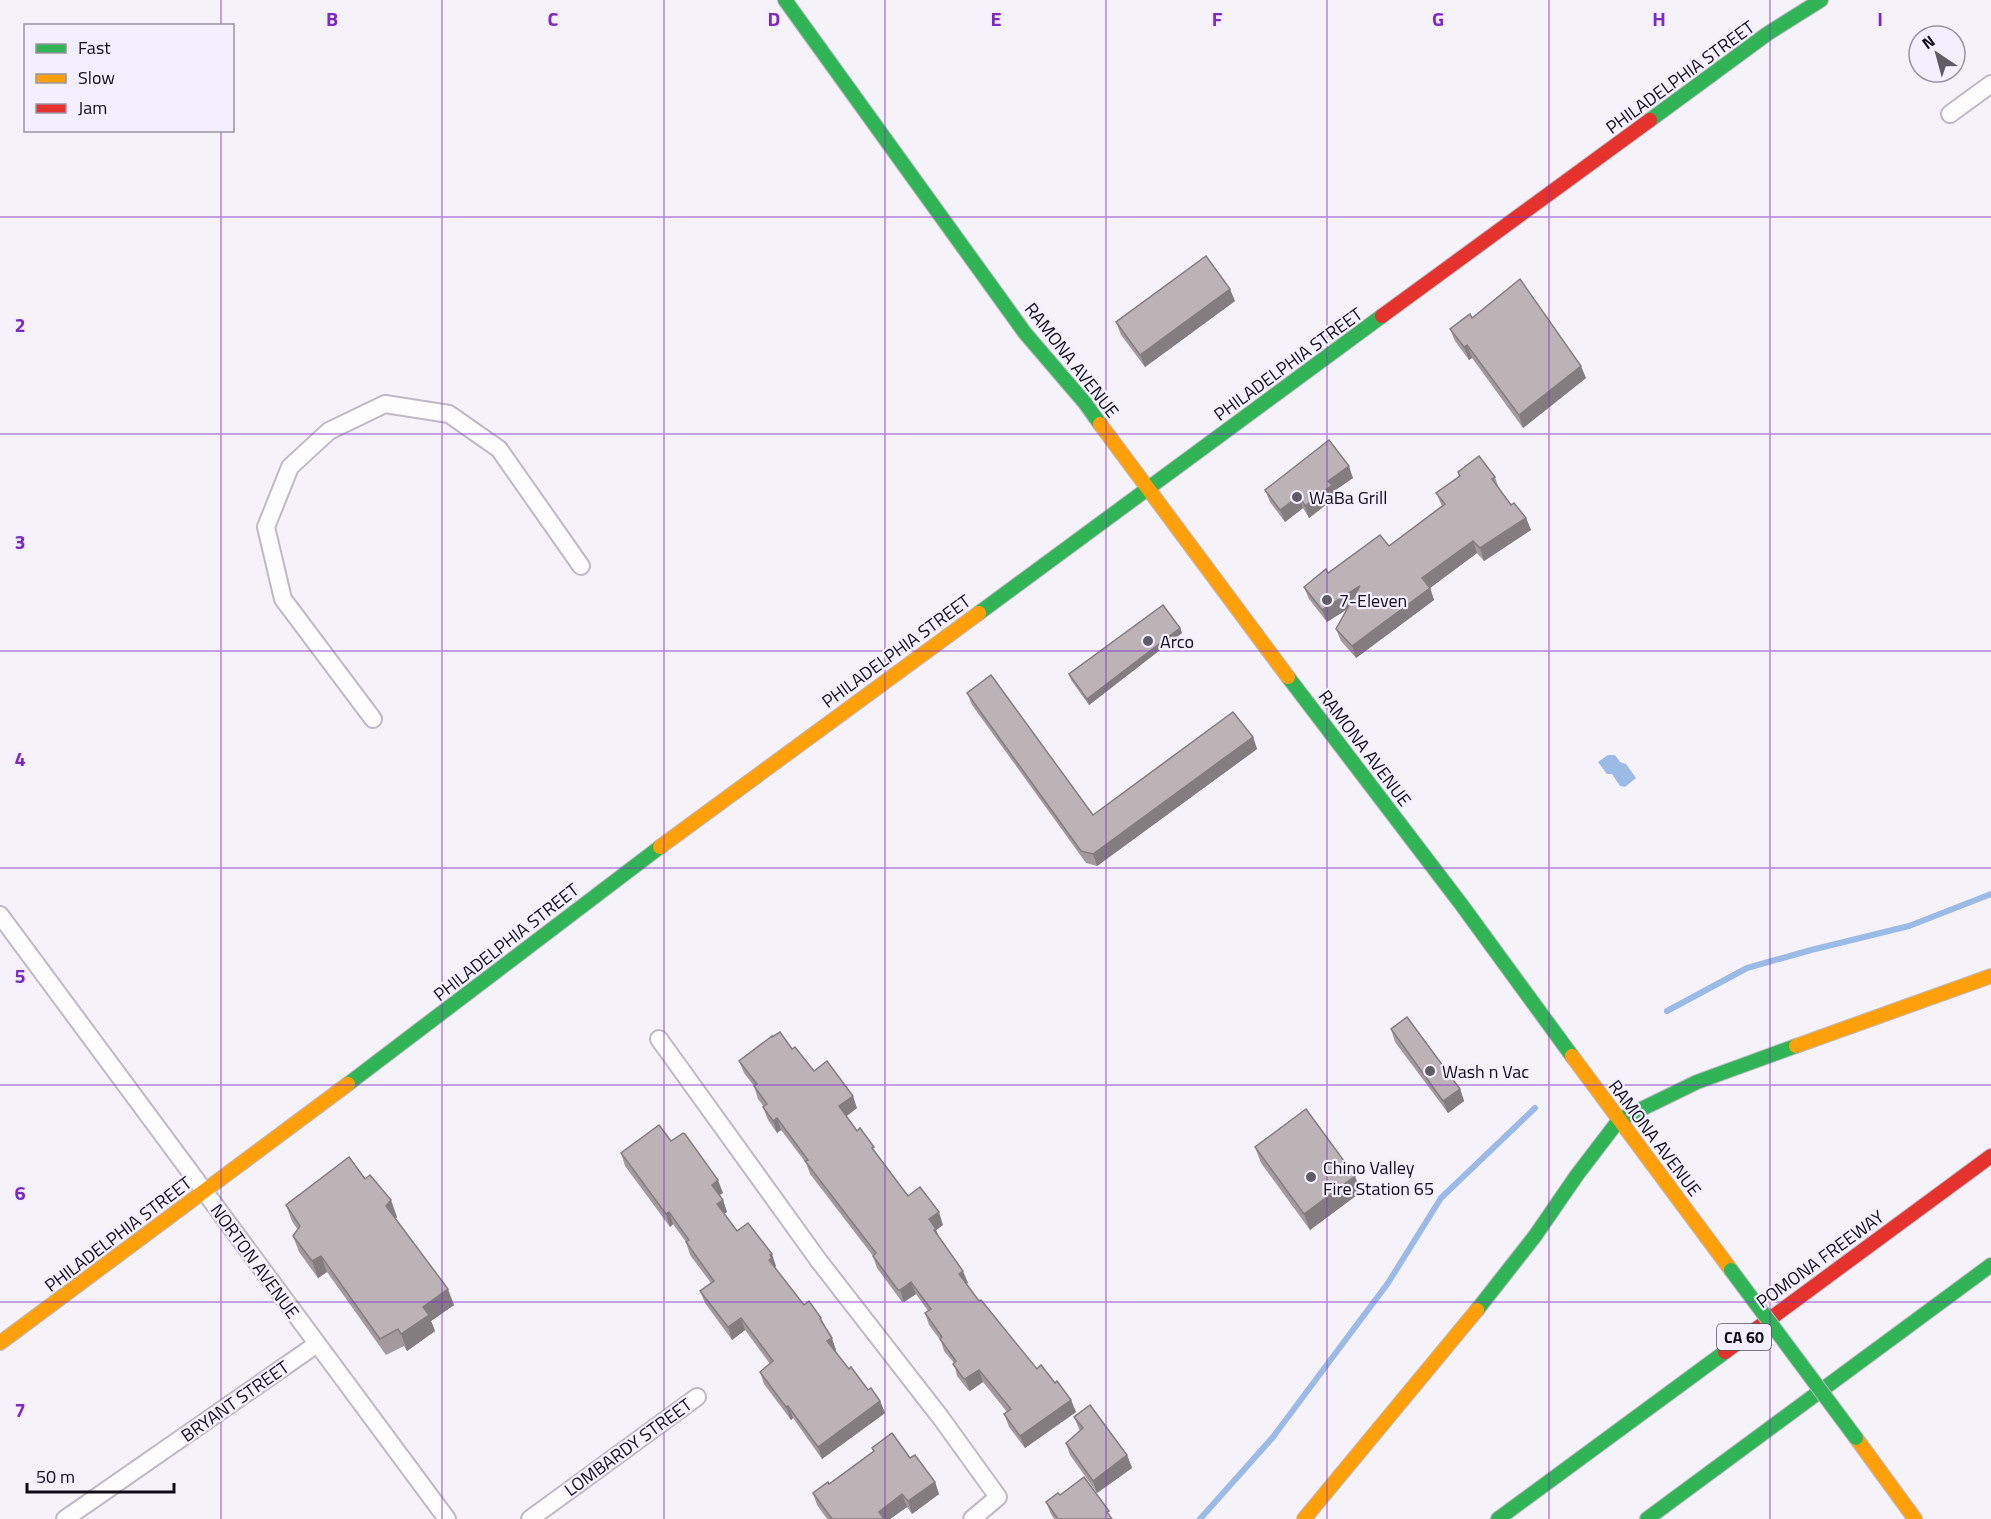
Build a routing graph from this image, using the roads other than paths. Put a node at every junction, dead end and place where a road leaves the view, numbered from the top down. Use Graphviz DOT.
graph roads {
  1 [pos="785,0"];
  2 [pos="1821,0"];
  3 [pos="1991,84"];
  4 [pos="1950,114"];
  5 [pos="1148,489"];
  6 [pos="581,566"];
  7 [pos="373,719"];
  8 [pos="0,915"];
  9 [pos="1991,976"];
  10 [pos="659,1039"];
  11 [pos="1619,1120"];
  12 [pos="1991,1156"];
  13 [pos="205,1192"];
  14 [pos="1991,1264"];
  15 [pos="0,1343"];
  16 [pos="317,1344"];
  17 [pos="697,1397"];
  18 [pos="65,1519"];
  19 [pos="447,1519"];
  20 [pos="530,1519"];
  21 [pos="972,1519"];
  22 [pos="1304,1519"];
  23 [pos="1498,1519"];
  24 [pos="1647,1519"];
  25 [pos="1915,1519"];
  1 -- 5 [label="main road, RAMONA AVENUE"];
  2 -- 5 [label="main road, PHILADELPHIA STREET"];
  3 -- 4 [label="street"];
  5 -- 11 [label="main road, RAMONA AVENUE"];
  5 -- 13 [label="main road, PHILADELPHIA STREET"];
  6 -- 7 [label="street"];
  8 -- 13 [label="street, NORTON AVENUE"];
  9 -- 11 [label="main road"];
  10 -- 21 [label="street"];
  11 -- 22 [label="main road"];
  11 -- 25 [label="main road, RAMONA AVENUE, bridge"];
  12 -- 23 [label="main road, POMONA FREEWAY / CA 60"];
  13 -- 15 [label="main road, PHILADELPHIA STREET"];
  13 -- 16 [label="street, NORTON AVENUE"];
  14 -- 24 [label="main road"];
  16 -- 18 [label="street, BRYANT STREET"];
  16 -- 19 [label="street, NORTON AVENUE"];
  17 -- 20 [label="street, LOMBARDY STREET"];
}
